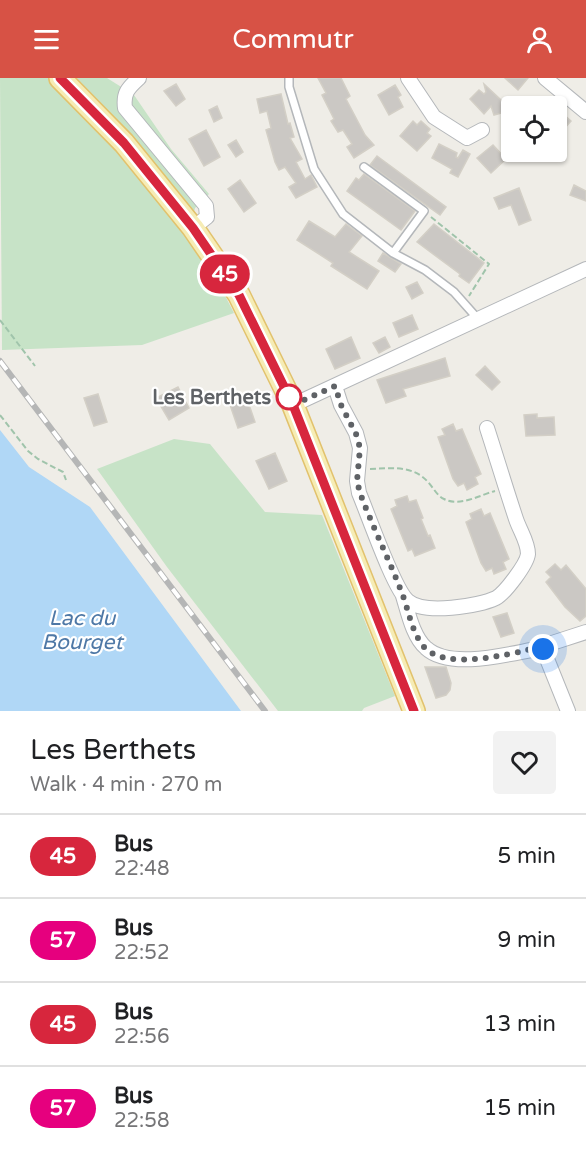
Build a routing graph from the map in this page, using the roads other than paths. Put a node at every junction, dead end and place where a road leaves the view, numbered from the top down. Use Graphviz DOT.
graph roads {
  1 [pos="60,78"];
  2 [pos="139,78"];
  3 [pos="289,78"];
  4 [pos="408,78"];
  5 [pos="545,78"];
  6 [pos="586,112"];
  7 [pos="482,130"];
  8 [pos="364,167"];
  9 [pos="193,228"];
  10 [pos="393,254"];
  11 [pos="586,269"];
  12 [pos="478,319"];
  13 [pos="335,386"];
  14 [pos="293,405"];
  15 [pos="488,428"];
  16 [pos="403,596"];
  17 [pos="586,632"];
  18 [pos="543,649"];
  19 [pos="414,711"];
  20 [pos="568,711"];
  1 -- 9 [label="main road"];
  2 -- 9 [label="street"];
  3 -- 10 [label="lane"];
  4 -- 7 [label="street"];
  5 -- 6 [label="street"];
  8 -- 10 [label="lane"];
  9 -- 14 [label="main road"];
  10 -- 12 [label="lane"];
  11 -- 12 [label="street"];
  12 -- 13 [label="street"];
  13 -- 14 [label="street"];
  13 -- 16 [label="street"];
  14 -- 19 [label="main road"];
  15 -- 16 [label="street"];
  16 -- 18 [label="street"];
  17 -- 18 [label="street"];
  18 -- 20 [label="street"];
}
